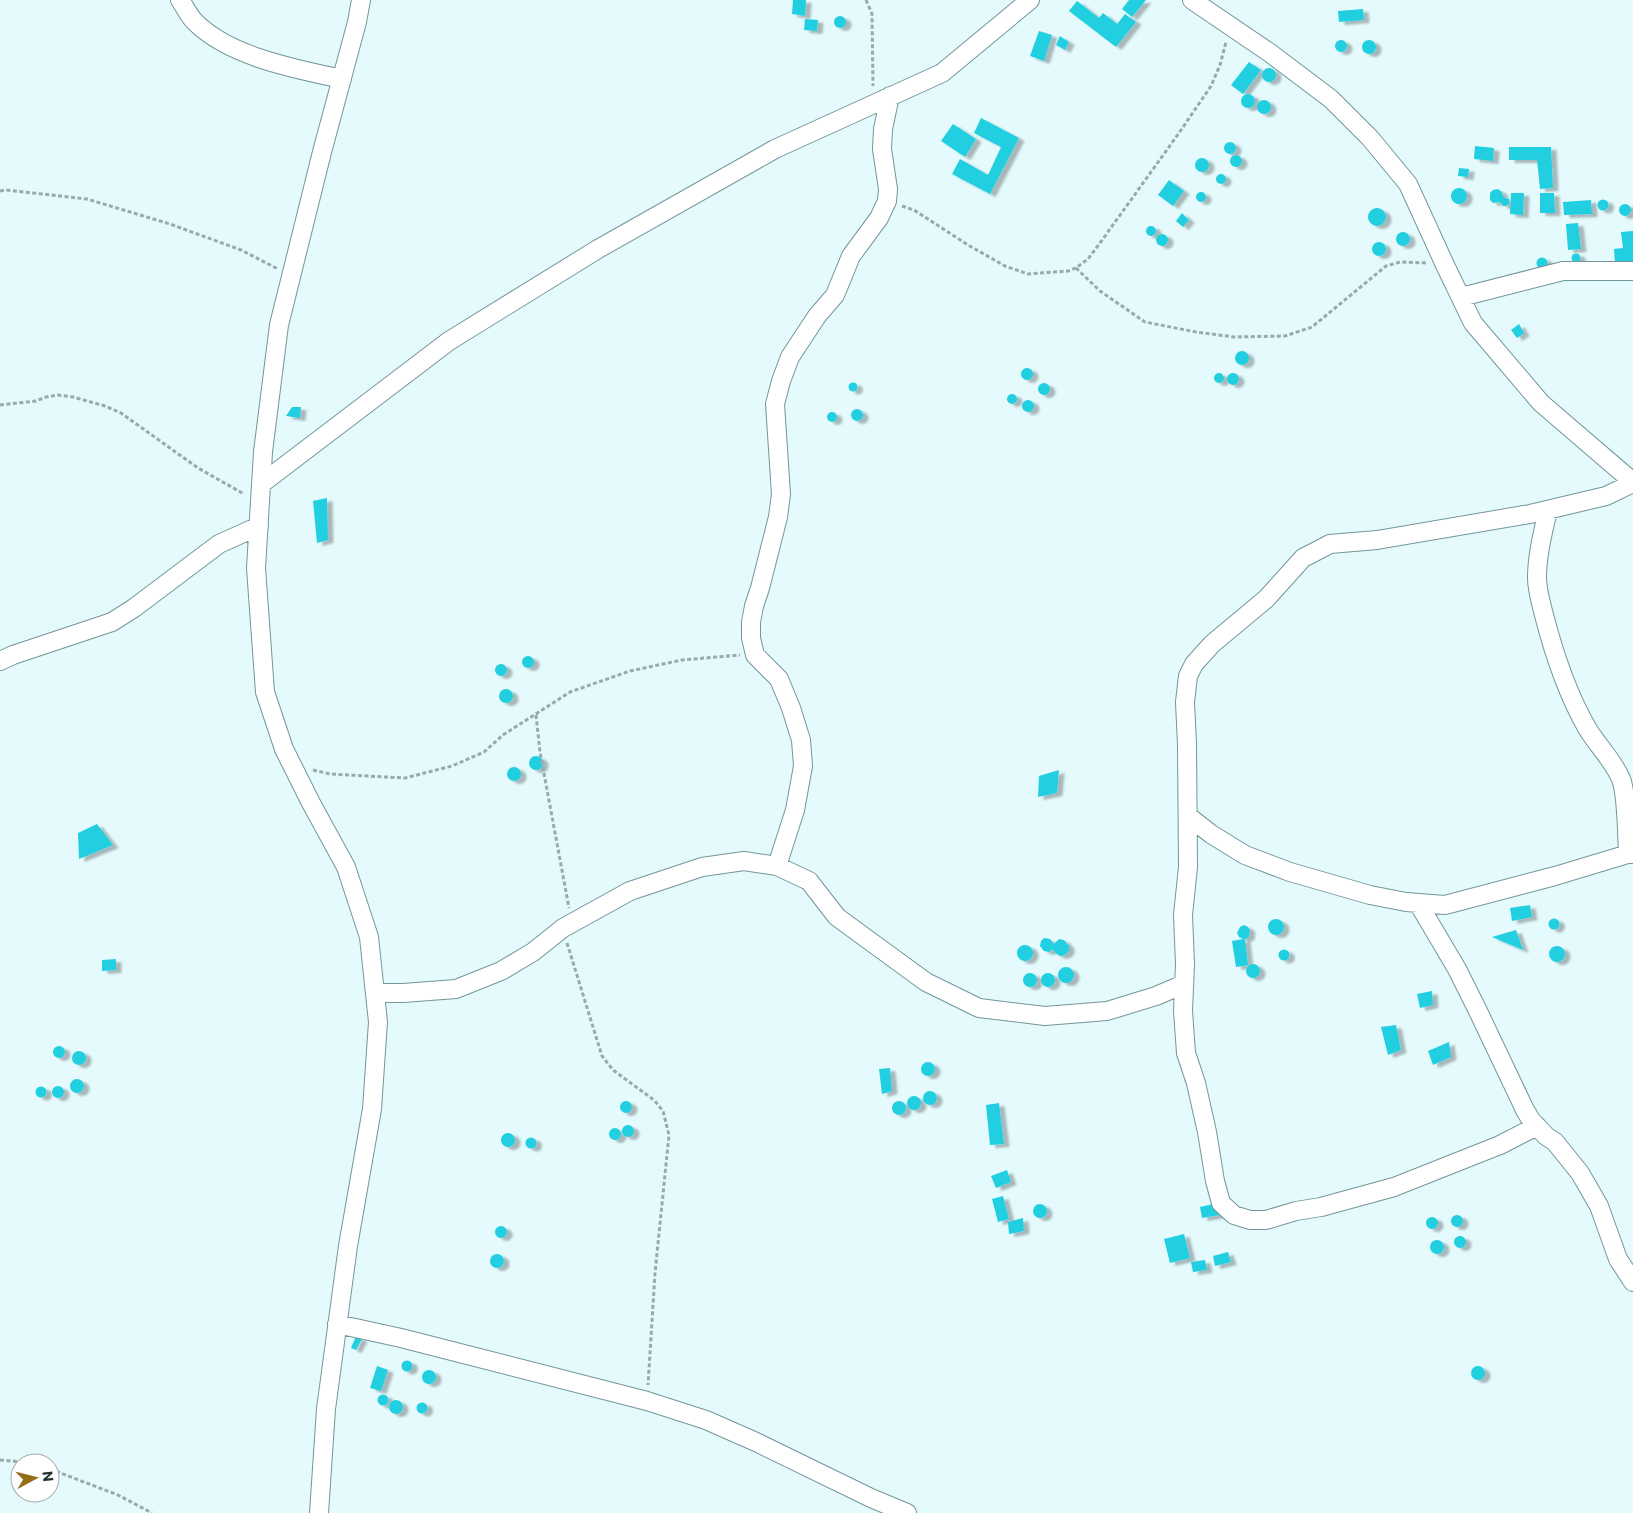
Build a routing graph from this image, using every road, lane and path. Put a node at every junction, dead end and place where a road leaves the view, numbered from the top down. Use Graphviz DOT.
graph roads {
  1 [pos="180,0"];
  2 [pos="361,0"];
  3 [pos="866,0"];
  4 [pos="1030,0"];
  5 [pos="1192,0"];
  6 [pos="1230,26"];
  7 [pos="342,79"];
  8 [pos="890,96"];
  9 [pos="873,104"];
  10 [pos="0,191"];
  11 [pos="887,201"];
  12 [pos="1444,265"];
  13 [pos="1076,268"];
  14 [pos="1633,271"];
  15 [pos="292,276"];
  16 [pos="1461,297"];
  17 [pos="0,405"];
  18 [pos="1633,483"];
  19 [pos="262,484"];
  20 [pos="260,502"];
  21 [pos="1548,510"];
  22 [pos="259,526"];
  23 [pos="754,655"];
  24 [pos="0,661"];
  25 [pos="536,714"];
  26 [pos="293,766"];
  27 [pos="1188,816"];
  28 [pos="1630,854"];
  29 [pos="777,866"];
  30 [pos="1418,903"];
  31 [pos="567,926"];
  32 [pos="1184,984"];
  33 [pos="375,994"];
  34 [pos="1537,1126"];
  35 [pos="1633,1283"];
  36 [pos="337,1324"];
  37 [pos="647,1401"];
  38 [pos="60,1473"];
  39 [pos="152,1513"];
  40 [pos="319,1513"];
  41 [pos="907,1513"];
  1 -- 7 [label="street"];
  2 -- 7 [label="street"];
  3 -- 9 [label="path"];
  4 -- 8 [label="street"];
  5 -- 6 [label="street"];
  6 -- 12 [label="street"];
  6 -- 13 [label="path"];
  7 -- 15 [label="street"];
  8 -- 9 [label="street"];
  8 -- 11 [label="street"];
  9 -- 19 [label="street"];
  10 -- 15 [label="path"];
  11 -- 13 [label="path"];
  11 -- 23 [label="street"];
  12 -- 13 [label="path"];
  12 -- 16 [label="street"];
  14 -- 16 [label="street"];
  15 -- 19 [label="street"];
  16 -- 18 [label="street"];
  17 -- 20 [label="path"];
  18 -- 21 [label="street"];
  19 -- 20 [label="street"];
  20 -- 22 [label="street"];
  21 -- 27 [label="street"];
  21 -- 28 [label="street"];
  22 -- 24 [label="street"];
  22 -- 26 [label="street"];
  23 -- 25 [label="path"];
  23 -- 29 [label="street"];
  25 -- 26 [label="path"];
  25 -- 31 [label="path"];
  26 -- 33 [label="street"];
  27 -- 30 [label="street"];
  27 -- 32 [label="street"];
  28 -- 30 [label="street"];
  29 -- 31 [label="street"];
  29 -- 32 [label="street"];
  30 -- 34 [label="street"];
  31 -- 33 [label="street"];
  31 -- 37 [label="path"];
  32 -- 34 [label="street"];
  33 -- 36 [label="street"];
  34 -- 35 [label="street"];
  36 -- 37 [label="street"];
  36 -- 40 [label="street"];
  37 -- 41 [label="street"];
  38 -- 39 [label="path"];
}
